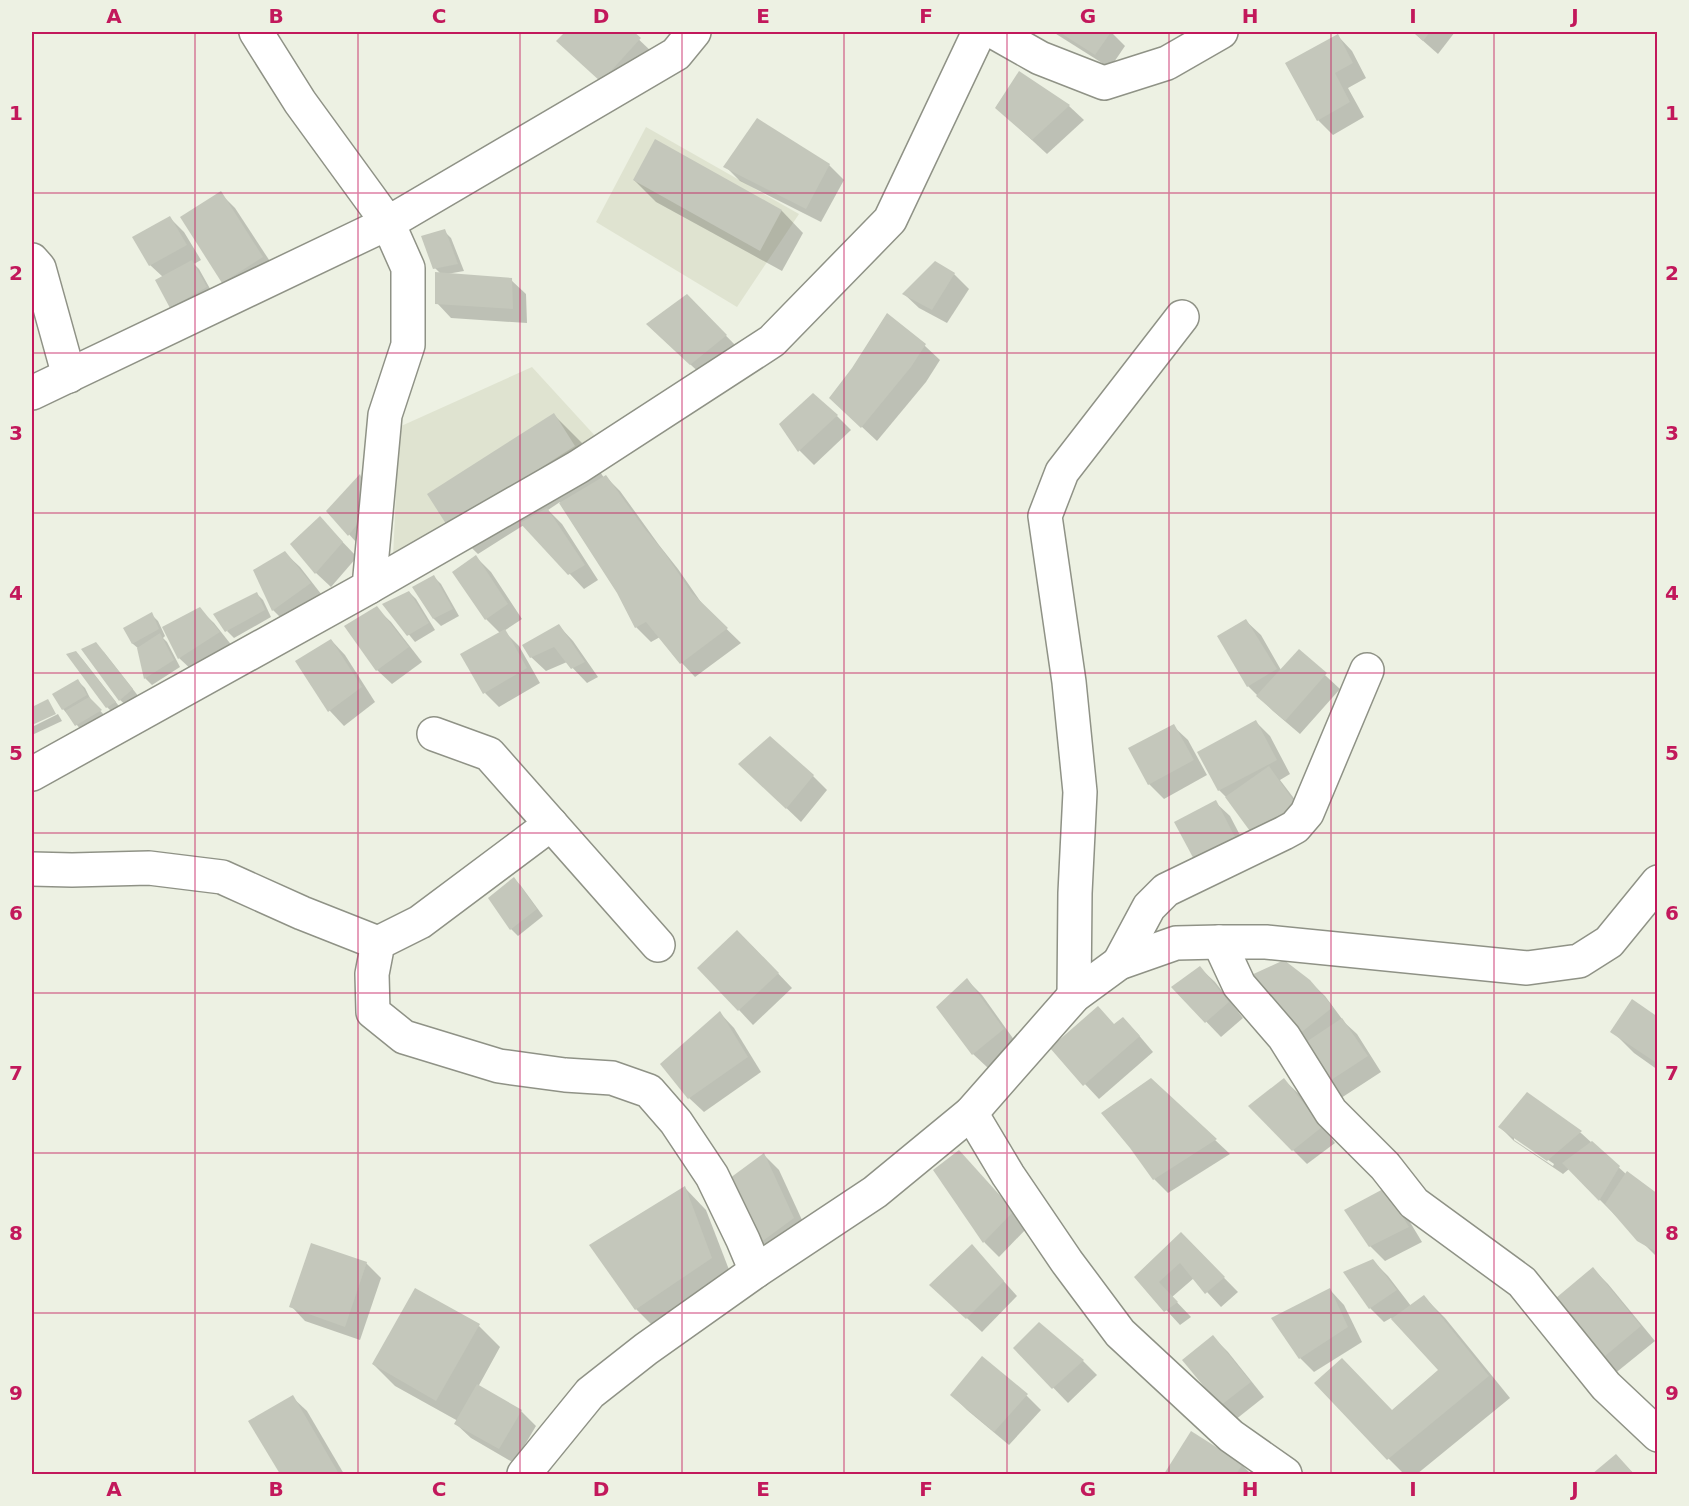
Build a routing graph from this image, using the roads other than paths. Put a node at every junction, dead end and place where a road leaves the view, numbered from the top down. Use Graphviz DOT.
graph roads {
  1 [pos="256,32"];
  2 [pos="694,32"];
  3 [pos="979,32"];
  4 [pos="994,32"];
  5 [pos="1221,32"];
  6 [pos="388,223"];
  7 [pos="32,260"];
  8 [pos="1182,317"];
  9 [pos="69,376"];
  10 [pos="32,393"];
  11 [pos="369,587"];
  12 [pos="1367,670"];
  13 [pos="434,734"];
  14 [pos="32,774"];
  15 [pos="551,824"];
  16 [pos="32,869"];
  17 [pos="1658,882"];
  18 [pos="1219,942"];
  19 [pos="378,943"];
  20 [pos="658,945"];
  21 [pos="1119,963"];
  22 [pos="1074,996"];
  23 [pos="971,1113"];
  24 [pos="756,1271"];
  25 [pos="1658,1435"];
  26 [pos="524,1474"];
  27 [pos="1285,1474"];
  1 -- 6 [label="street"];
  2 -- 6 [label="street"];
  3 -- 11 [label="street"];
  4 -- 5 [label="street"];
  6 -- 9 [label="street"];
  6 -- 11 [label="street"];
  7 -- 9 [label="street"];
  8 -- 22 [label="street"];
  9 -- 10 [label="street"];
  11 -- 14 [label="street"];
  12 -- 21 [label="street"];
  13 -- 15 [label="street"];
  15 -- 19 [label="street"];
  15 -- 20 [label="street"];
  16 -- 19 [label="street"];
  17 -- 18 [label="street"];
  18 -- 21 [label="street"];
  18 -- 25 [label="street"];
  19 -- 24 [label="street"];
  21 -- 22 [label="street"];
  22 -- 23 [label="street"];
  23 -- 24 [label="street"];
  23 -- 27 [label="street"];
  24 -- 26 [label="street"];
}
